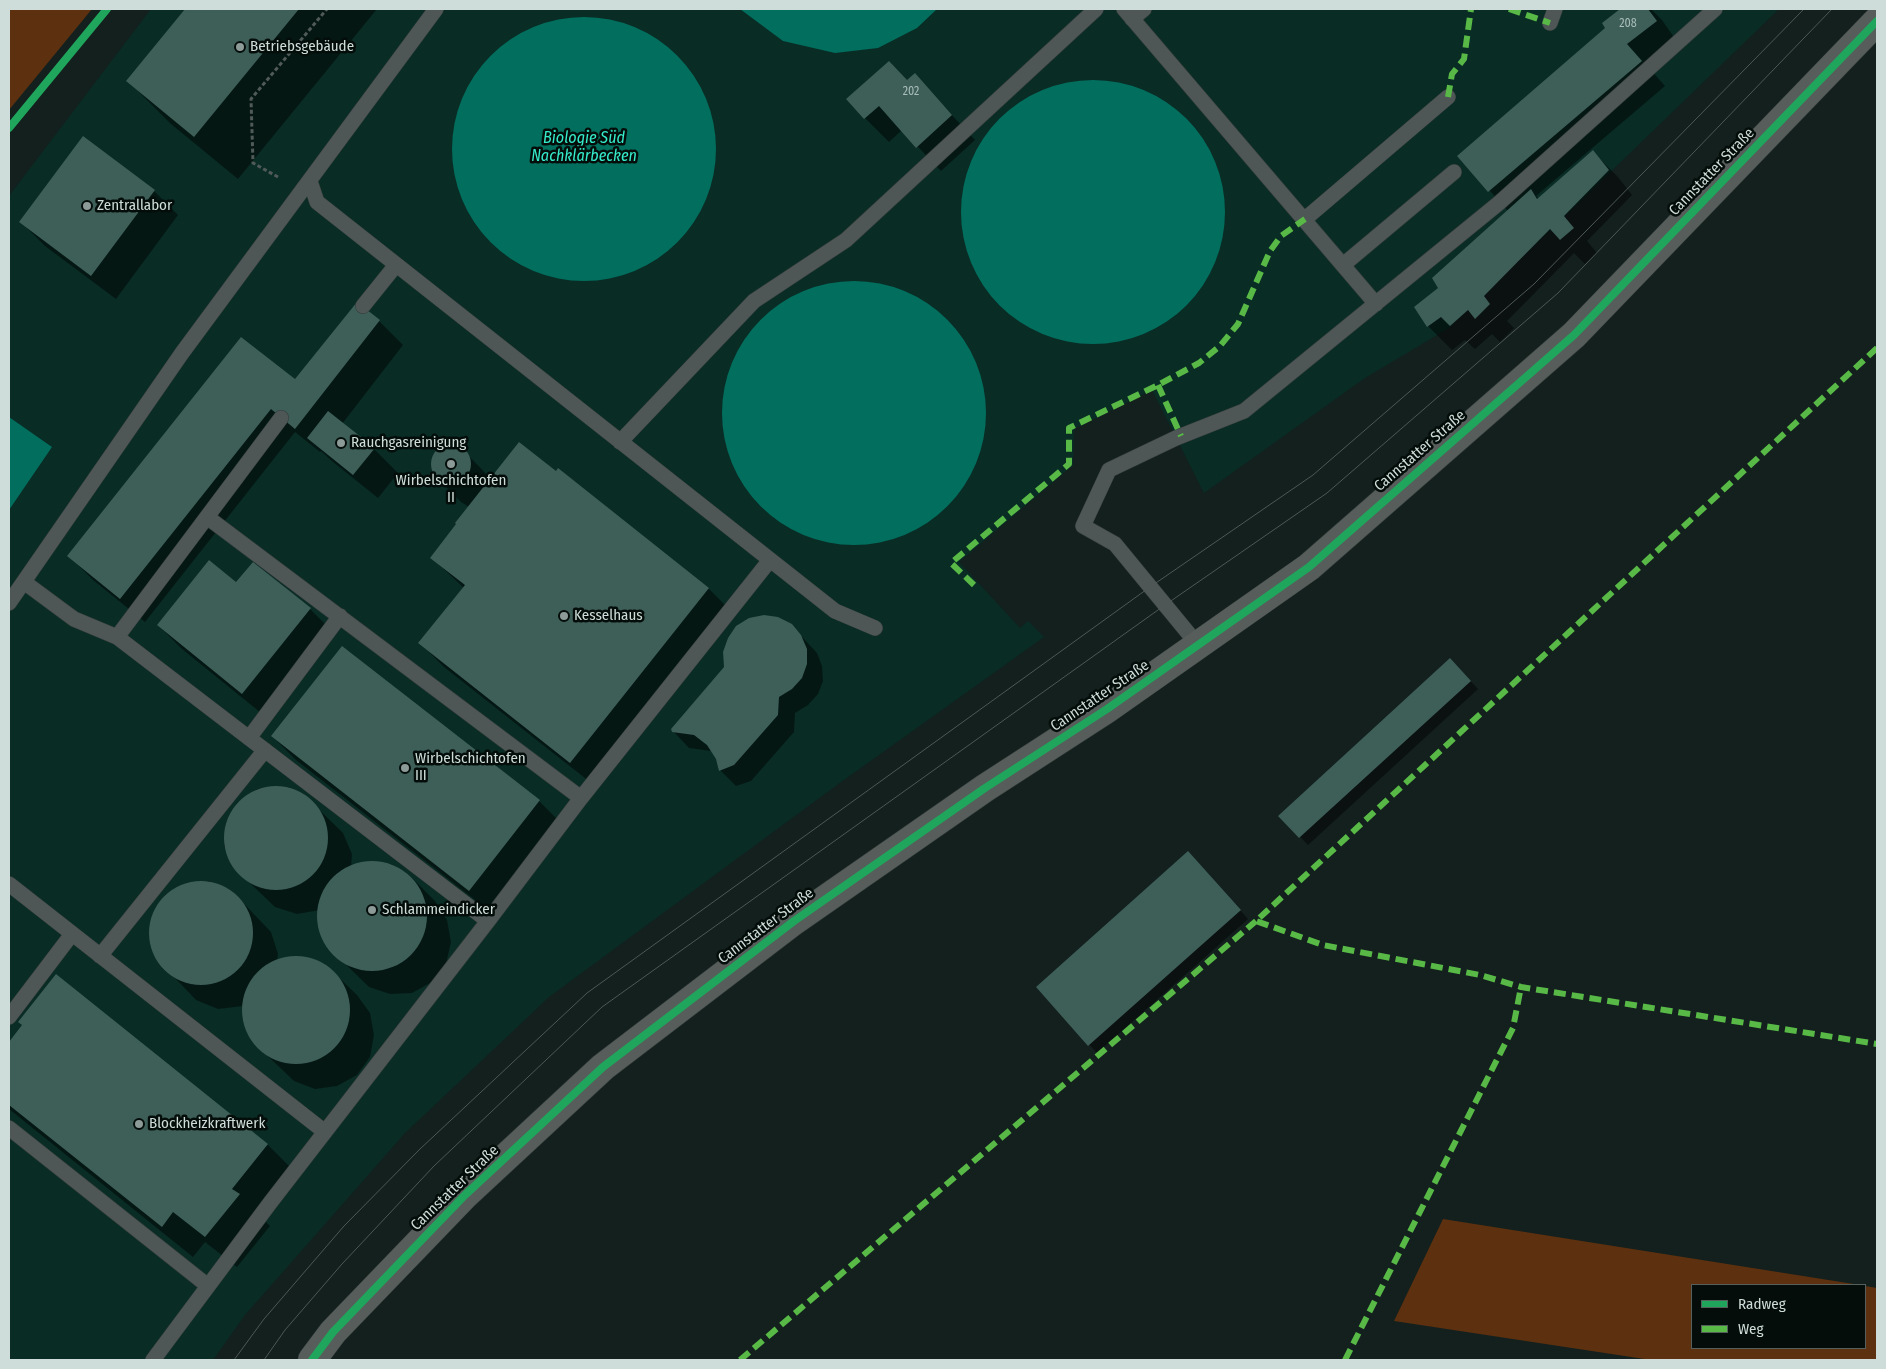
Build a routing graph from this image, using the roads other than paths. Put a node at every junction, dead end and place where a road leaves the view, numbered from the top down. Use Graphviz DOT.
graph roads {
  1 [pos="436,9"];
  2 [pos="1096,9"];
  3 [pos="1144,9"];
  4 [pos="1555,9"];
  5 [pos="1715,9"];
  6 [pos="1128,14"];
  7 [pos="1877,21"];
  8 [pos="1550,24"];
  9 [pos="1448,97"];
  10 [pos="1454,172"];
  11 [pos="310,181"];
  12 [pos="1305,219"];
  13 [pos="396,265"];
  14 [pos="1343,265"];
  15 [pos="1376,304"];
  16 [pos="363,306"];
  17 [pos="281,418"];
  18 [pos="620,442"];
  19 [pos="207,517"];
  20 [pos="770,560"];
  21 [pos="24,582"];
  22 [pos="9,603"];
  23 [pos="340,616"];
  24 [pos="875,628"];
  25 [pos="116,637"];
  26 [pos="1198,645"];
  27 [pos="249,738"];
  28 [pos="265,750"];
  29 [pos="581,798"];
  30 [pos="9,884"];
  31 [pos="488,921"];
  32 [pos="72,934"];
  33 [pos="100,956"];
  34 [pos="9,1017"];
  35 [pos="9,1128"];
  36 [pos="324,1132"];
  37 [pos="208,1286"];
  38 [pos="153,1360"];
  39 [pos="312,1360"];
  1 -- 11 [label="lane"];
  2 -- 18 [label="lane"];
  3 -- 6 [label="lane"];
  4 -- 8 [label="lane"];
  5 -- 15 [label="lane"];
  6 -- 12 [label="lane"];
  7 -- 26 [label="main road, Cannstatter Straße"];
  9 -- 12 [label="lane"];
  10 -- 14 [label="lane"];
  11 -- 13 [label="lane"];
  11 -- 21 [label="lane"];
  12 -- 14 [label="lane"];
  13 -- 16 [label="lane"];
  13 -- 18 [label="lane"];
  14 -- 15 [label="lane"];
  15 -- 26 [label="lane"];
  17 -- 19 [label="lane"];
  18 -- 20 [label="lane"];
  19 -- 23 [label="lane"];
  19 -- 25 [label="lane"];
  20 -- 24 [label="lane"];
  20 -- 29 [label="lane"];
  21 -- 22 [label="lane"];
  21 -- 25 [label="lane"];
  23 -- 27 [label="lane"];
  23 -- 29 [label="lane"];
  25 -- 27 [label="lane"];
  26 -- 39 [label="main road, Cannstatter Straße"];
  27 -- 28 [label="lane"];
  28 -- 31 [label="lane"];
  28 -- 33 [label="lane"];
  29 -- 31 [label="lane"];
  30 -- 32 [label="lane"];
  31 -- 36 [label="lane"];
  32 -- 33 [label="lane"];
  32 -- 34 [label="lane"];
  33 -- 36 [label="lane"];
  35 -- 37 [label="lane"];
  36 -- 37 [label="lane"];
  37 -- 38 [label="lane"];
}
